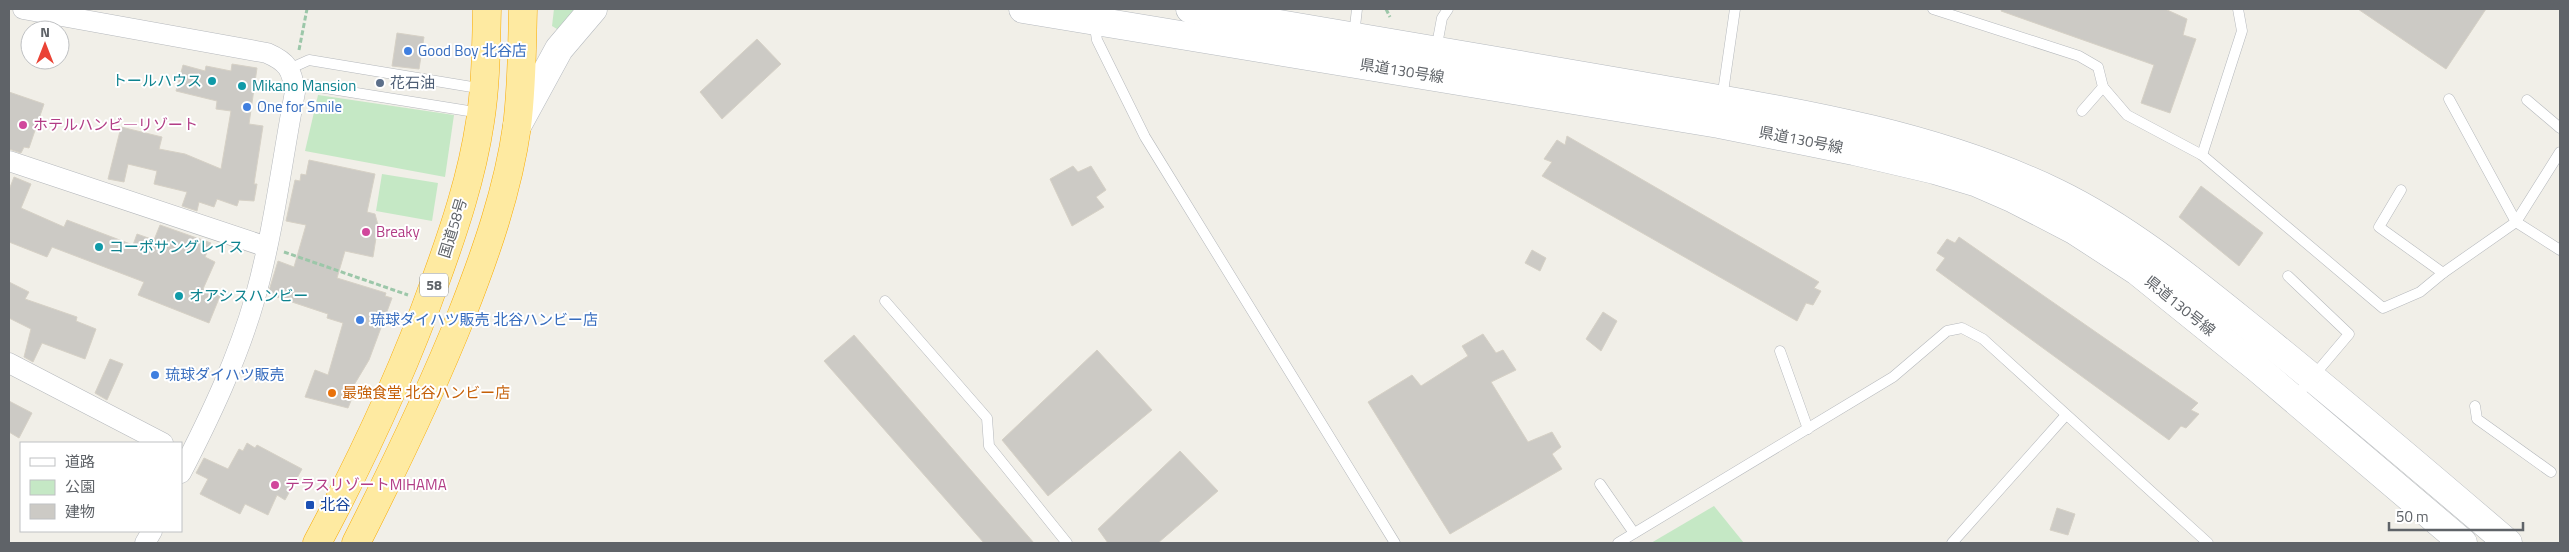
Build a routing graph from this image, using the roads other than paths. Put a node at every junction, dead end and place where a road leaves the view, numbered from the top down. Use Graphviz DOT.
graph roads {
  1 [pos="23,9"];
  2 [pos="487,9"];
  3 [pos="523,9"];
  4 [pos="593,9"];
  5 [pos="1023,9"];
  6 [pos="1190,9"];
  7 [pos="1357,9"];
  8 [pos="1435,9"];
  9 [pos="1448,9"];
  10 [pos="1933,9"];
  11 [pos="2238,9"];
  12 [pos="1732,10"];
  13 [pos="1093,15"];
  14 [pos="1442,18"];
  15 [pos="1354,36"];
  16 [pos="1436,51"];
  17 [pos="291,76"];
  18 [pos="2103,87"];
  19 [pos="2449,99"];
  20 [pos="2527,100"];
  21 [pos="483,101"];
  22 [pos="2082,111"];
  23 [pos="1721,112"];
  24 [pos="517,126"];
  25 [pos="2560,128"];
  26 [pos="2560,152"];
  27 [pos="2202,155"];
  28 [pos="9,161"];
  29 [pos="2401,190"];
  30 [pos="2516,222"];
  31 [pos="267,246"];
  32 [pos="2560,250"];
  33 [pos="2443,273"];
  34 [pos="2288,276"];
  35 [pos="885,301"];
  36 [pos="1780,351"];
  37 [pos="9,363"];
  38 [pos="2314,377"];
  39 [pos="2293,400"];
  40 [pos="2475,406"];
  41 [pos="2066,415"];
  42 [pos="1808,429"];
  43 [pos="161,442"];
  44 [pos="184,461"];
  45 [pos="2551,472"];
  46 [pos="1600,484"];
  47 [pos="1634,534"];
  48 [pos="317,543"];
  49 [pos="356,543"];
  50 [pos="1067,543"];
  51 [pos="1395,543"];
  52 [pos="1618,543"];
  53 [pos="1952,543"];
  54 [pos="2208,543"];
  55 [pos="2463,543"];
  56 [pos="2508,543"];
  1 -- 17 [label="street"];
  2 -- 21 [label="highway, 国道58号 / 58"];
  3 -- 24 [label="highway, 58"];
  4 -- 24 [label="main road"];
  5 -- 13 [label="main road, 県道130号線"];
  6 -- 15 [label="main road, 県道130号線"];
  7 -- 15 [label="lane"];
  8 -- 14 [label="lane"];
  9 -- 14 [label="lane"];
  10 -- 18 [label="lane"];
  11 -- 27 [label="lane"];
  12 -- 23 [label="lane"];
  13 -- 23 [label="main road, 県道130号線"];
  13 -- 51 [label="lane"];
  14 -- 16 [label="lane"];
  15 -- 16 [label="main road, 県道130号線"];
  16 -- 23 [label="main road, 県道130号線"];
  17 -- 21 [label="lane"];
  17 -- 21 [label="lane"];
  17 -- 31 [label="street"];
  18 -- 22 [label="lane"];
  18 -- 27 [label="lane"];
  19 -- 30 [label="lane"];
  20 -- 25 [label="lane"];
  21 -- 48 [label="highway, 国道58号 / 58"];
  23 -- 38 [label="main road, 県道130号線"];
  23 -- 39 [label="main road, 県道130号線"];
  24 -- 49 [label="highway, 58"];
  26 -- 30 [label="lane"];
  27 -- 33 [label="lane"];
  28 -- 31 [label="street"];
  29 -- 33 [label="lane"];
  30 -- 32 [label="lane"];
  30 -- 33 [label="lane"];
  31 -- 44 [label="street"];
  34 -- 38 [label="lane"];
  35 -- 50 [label="lane"];
  36 -- 42 [label="lane"];
  37 -- 43 [label="street"];
  38 -- 39 [label="lane"];
  38 -- 56 [label="main road, 県道130号線"];
  39 -- 55 [label="main road, 県道130号線"];
  40 -- 45 [label="lane"];
  41 -- 42 [label="lane"];
  41 -- 53 [label="lane"];
  41 -- 54 [label="lane"];
  42 -- 47 [label="lane"];
  46 -- 47 [label="lane"];
  47 -- 52 [label="lane"];
}
